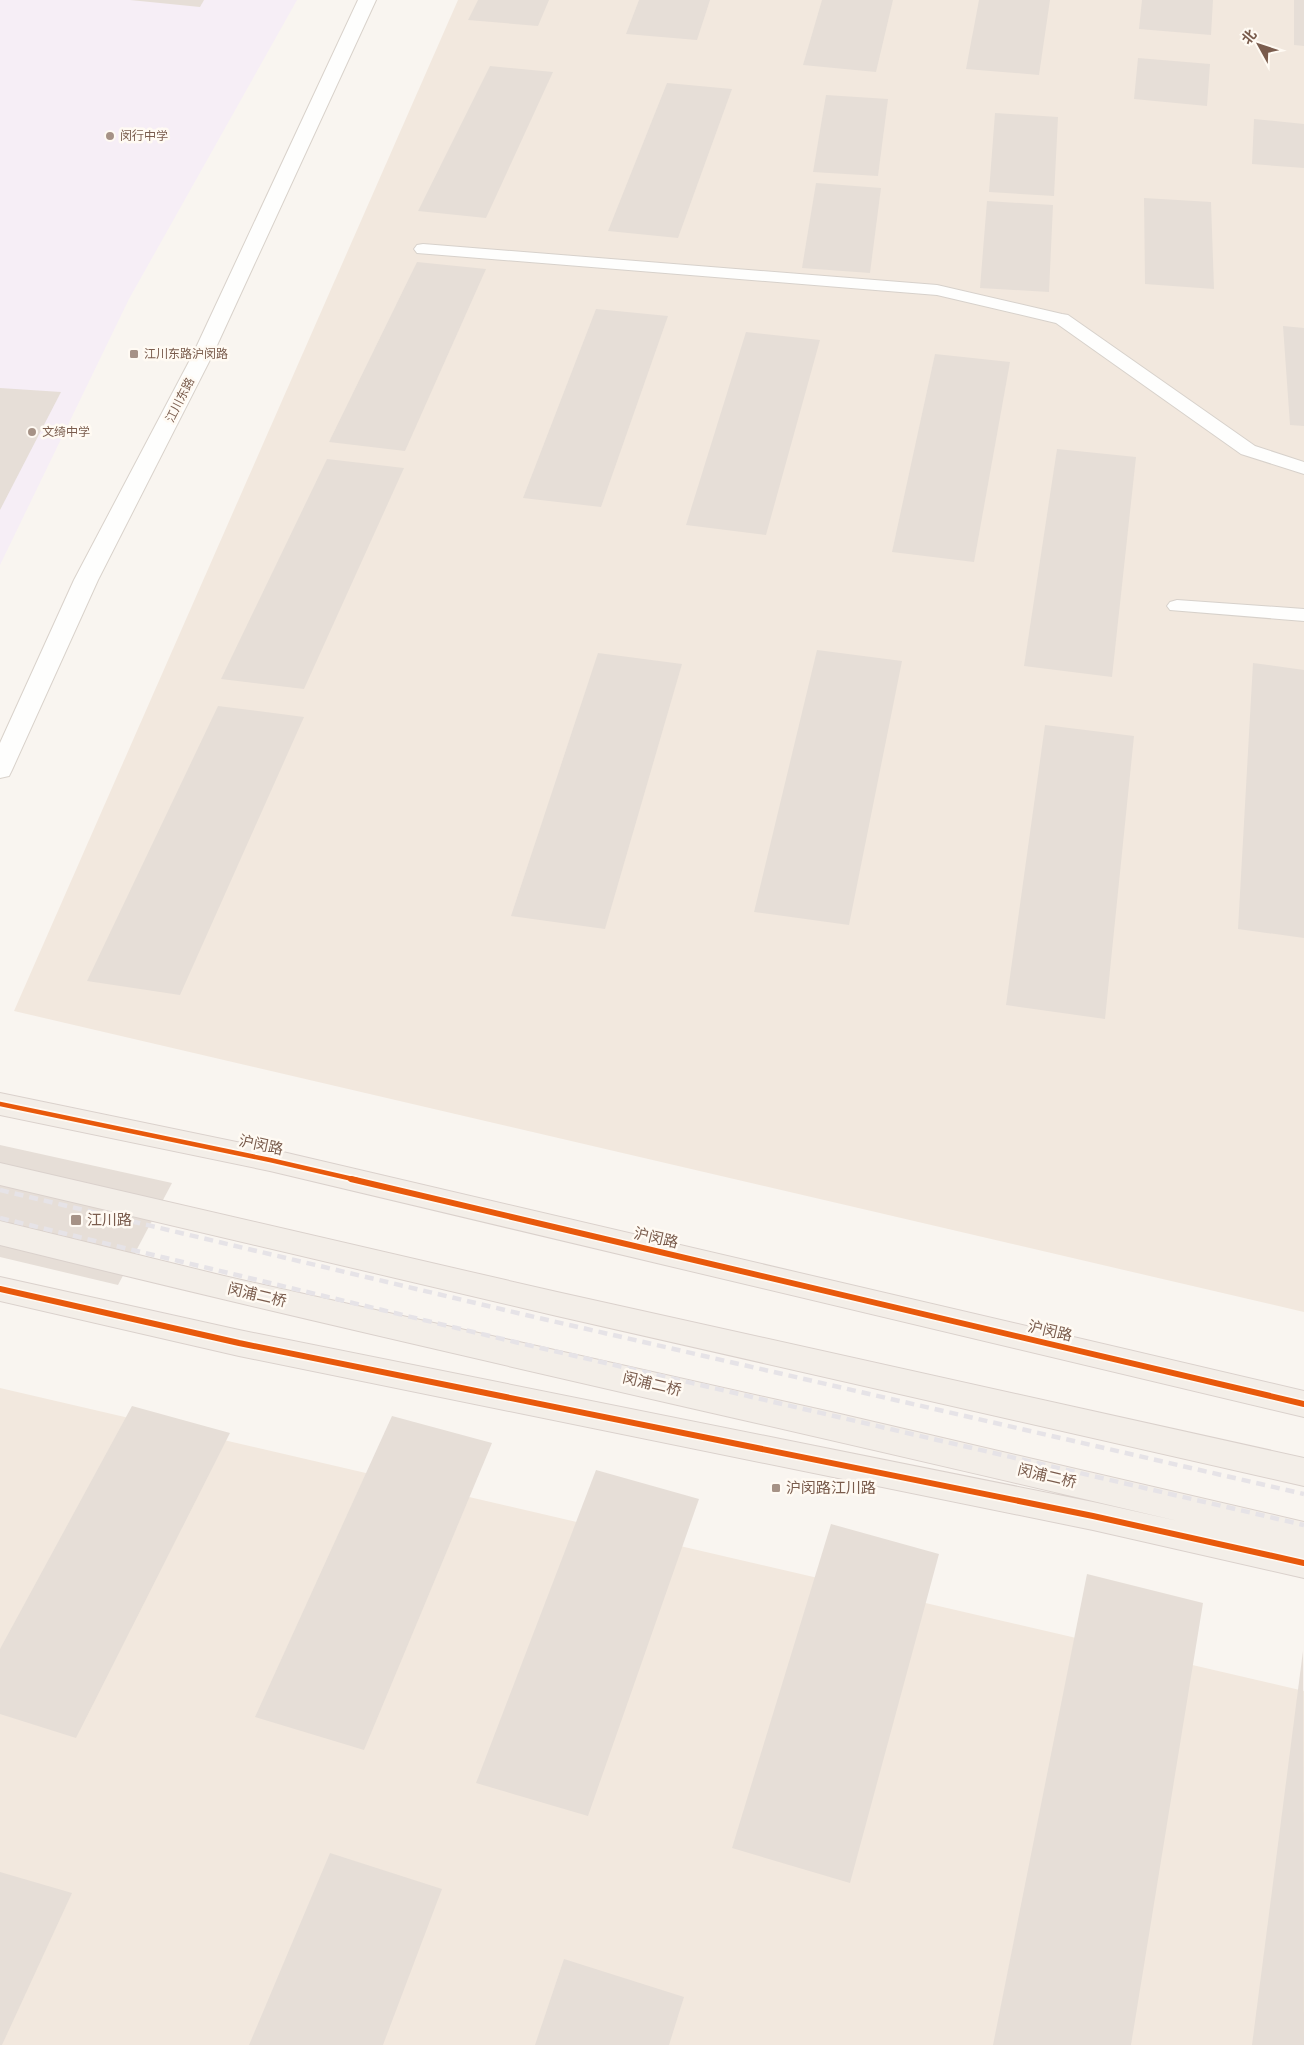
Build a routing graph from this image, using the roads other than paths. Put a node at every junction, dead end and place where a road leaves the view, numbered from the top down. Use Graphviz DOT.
graph roads {
  1 [pos="367,0"];
  2 [pos="423,249"];
  3 [pos="1304,468"];
  4 [pos="1177,606"];
  5 [pos="1304,615"];
  6 [pos="0,770"];
  7 [pos="0,1104"];
  8 [pos="0,1174"];
  9 [pos="0,1233"];
  10 [pos="0,1289"];
  11 [pos="1304,1404"];
  12 [pos="1304,1472"];
  13 [pos="1304,1536"];
  14 [pos="1304,1563"];
  1 -- 6 [label="main road, 江川东路"];
  2 -- 3 [label="lane"];
  4 -- 5 [label="lane"];
  7 -- 11 [label="main road, 沪闵路"];
  8 -- 12 [label="main road"];
  9 -- 13 [label="main road, 闵浦二桥"];
  10 -- 14 [label="main road"];
}
